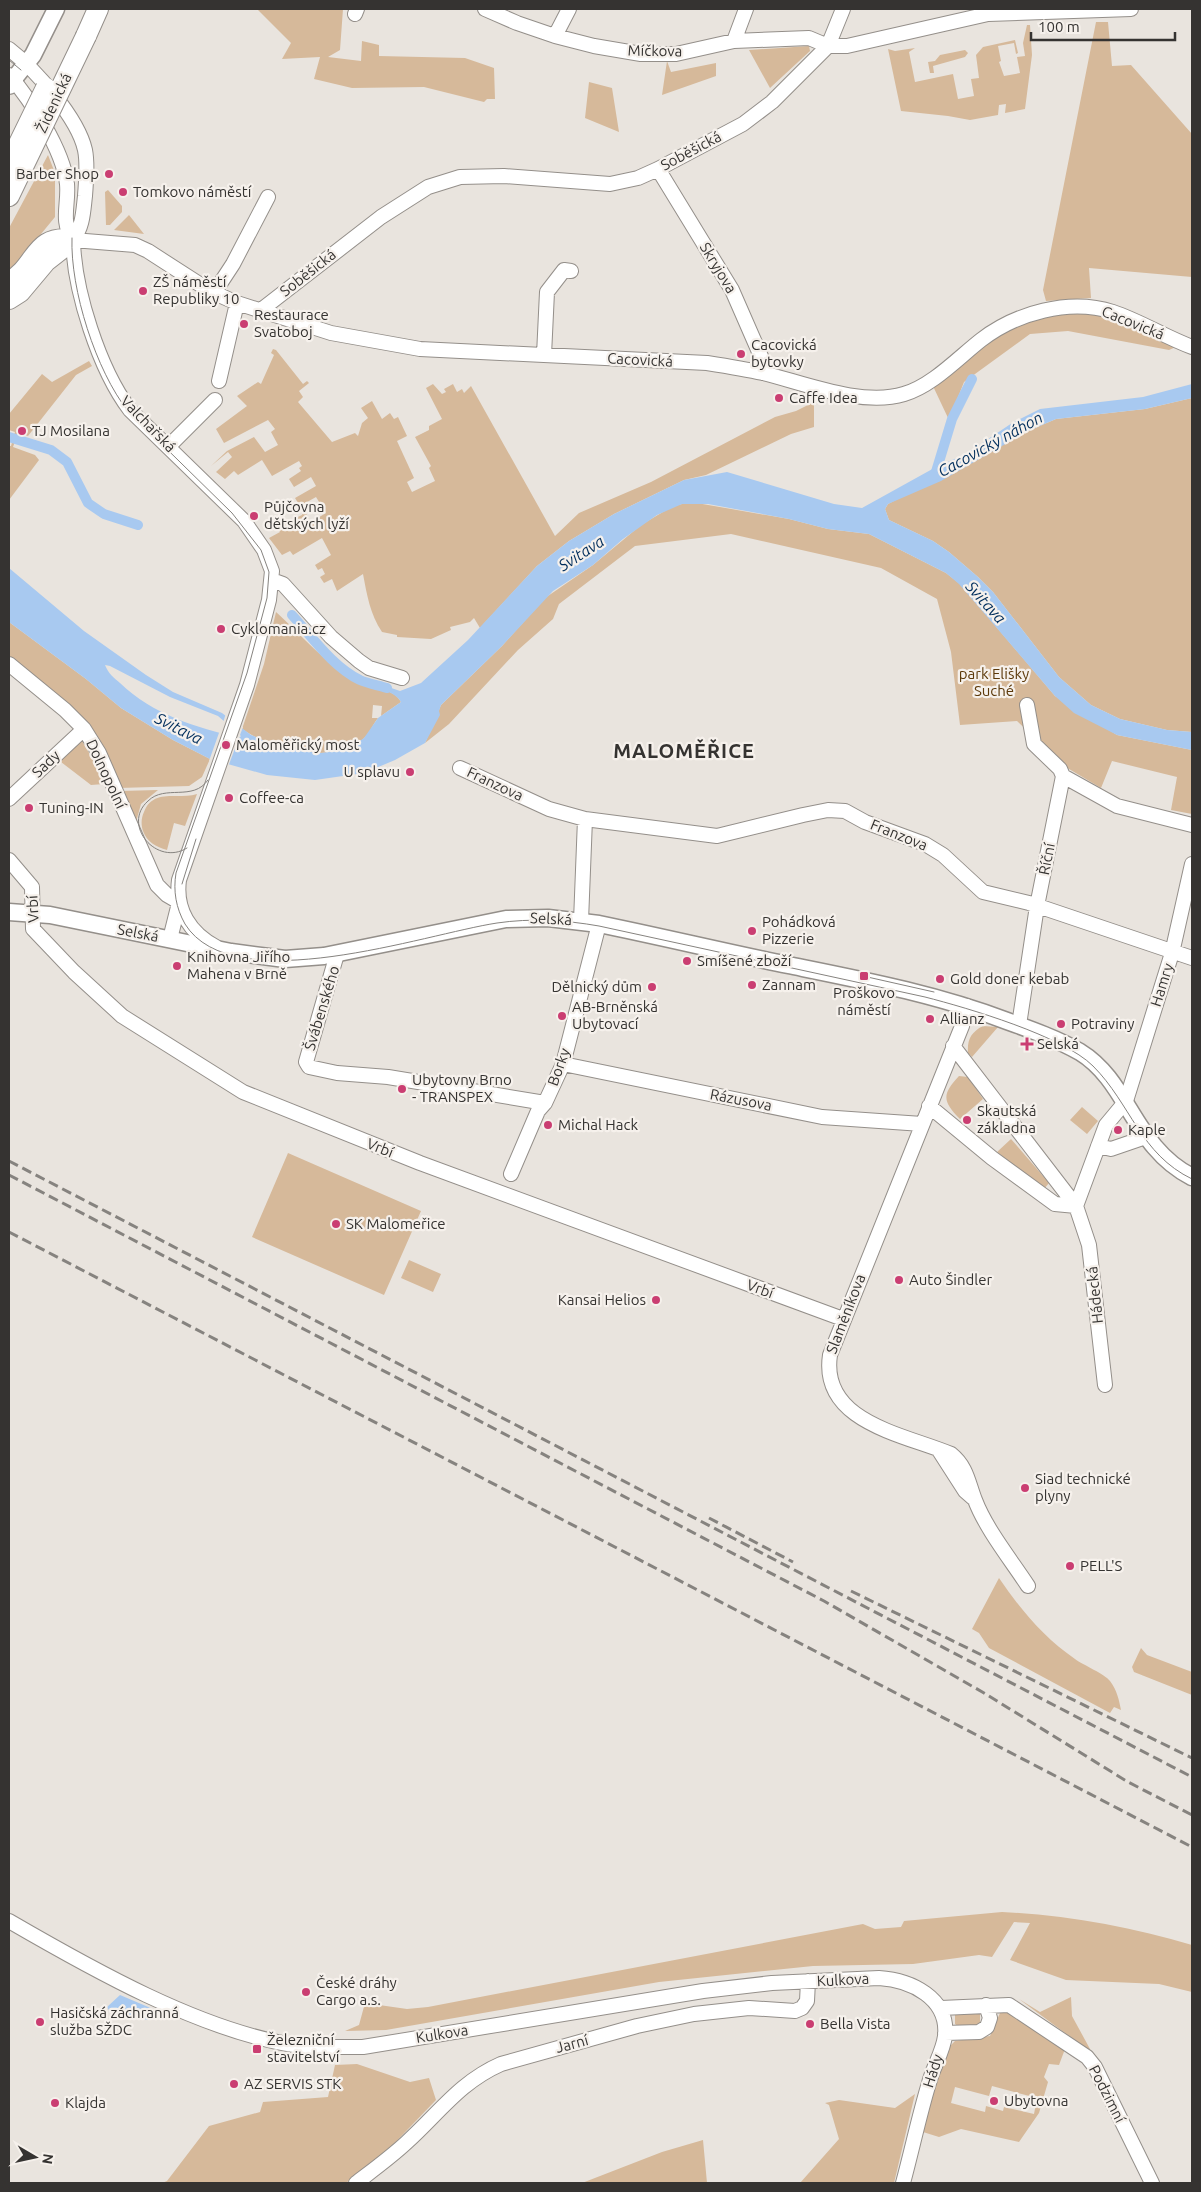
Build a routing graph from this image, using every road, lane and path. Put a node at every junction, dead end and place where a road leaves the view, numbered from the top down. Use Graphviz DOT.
graph roads {
  1 [pos="56,9"];
  2 [pos="84,9"];
  3 [pos="98,9"];
  4 [pos="485,9"];
  5 [pos="569,9"];
  6 [pos="746,9"];
  7 [pos="843,9"];
  8 [pos="1131,9"];
  9 [pos="1100,10"];
  10 [pos="80,33"];
  11 [pos="555,36"];
  12 [pos="734,41"];
  13 [pos="828,46"];
  14 [pos="9,49"];
  15 [pos="27,63"];
  16 [pos="10,79"];
  17 [pos="15,167"];
  18 [pos="658,169"];
  19 [pos="9,196"];
  20 [pos="268,198"];
  21 [pos="73,240"];
  22 [pos="570,271"];
  23 [pos="9,282"];
  24 [pos="214,293"];
  25 [pos="9,299"];
  26 [pos="237,303"];
  27 [pos="261,310"];
  28 [pos="1192,346"];
  29 [pos="544,355"];
  30 [pos="762,373"];
  31 [pos="219,382"];
  32 [pos="214,400"];
  33 [pos="169,446"];
  34 [pos="272,580"];
  35 [pos="9,664"];
  36 [pos="402,678"];
  37 [pos="1027,705"];
  38 [pos="84,729"];
  39 [pos="218,766"];
  40 [pos="460,768"];
  41 [pos="1063,776"];
  42 [pos="9,799"];
  43 [pos="586,819"];
  44 [pos="1192,825"];
  45 [pos="9,860"];
  46 [pos="1192,864"];
  47 [pos="179,902"];
  48 [pos="1037,906"];
  49 [pos="9,912"];
  50 [pos="32,913"];
  51 [pos="582,915"];
  52 [pos="599,924"];
  53 [pos="170,939"];
  54 [pos="217,947"];
  55 [pos="1172,953"];
  56 [pos="337,954"];
  57 [pos="1192,958"];
  58 [pos="967,1006"];
  59 [pos="1019,1025"];
  60 [pos="953,1046"];
  61 [pos="562,1064"];
  62 [pos="545,1103"];
  63 [pos="1125,1105"];
  64 [pos="929,1106"];
  65 [pos="922,1124"];
  66 [pos="1146,1137"];
  67 [pos="1098,1146"];
  68 [pos="511,1174"];
  69 [pos="1192,1177"];
  70 [pos="1076,1206"];
  71 [pos="843,1319"];
  72 [pos="1104,1385"];
  73 [pos="1028,1586"];
  74 [pos="9,1921"];
  75 [pos="808,1981"];
  76 [pos="986,2005"];
  77 [pos="941,2008"];
  78 [pos="945,2033"];
  79 [pos="356,2183"];
  80 [pos="903,2183"];
  81 [pos="1152,2183"];
  1 -- 15 [label="main road"];
  2 -- 10 [label="highway, Židenická"];
  3 -- 10 [label="highway, Židenická"];
  4 -- 11 [label="street, Míčkova"];
  5 -- 11 [label="street"];
  6 -- 12 [label="street"];
  7 -- 13 [label="street"];
  8 -- 9 [label="street"];
  9 -- 13 [label="street"];
  10 -- 17 [label="highway, Židenická, bridge"];
  11 -- 12 [label="street, Míčkova"];
  12 -- 13 [label="street, Míčkova"];
  13 -- 18 [label="street, Soběšická"];
  14 -- 15 [label="street"];
  15 -- 16 [label="main road"];
  15 -- 21 [label="street"];
  16 -- 21 [label="street"];
  17 -- 19 [label="highway, Židenická"];
  18 -- 27 [label="street, Soběšická"];
  18 -- 30 [label="street, Skryjova"];
  20 -- 24 [label="street"];
  21 -- 23 [label="highway"];
  21 -- 24 [label="street, Cacovická"];
  21 -- 25 [label="highway"];
  21 -- 33 [label="street, Valchařská"];
  22 -- 29 [label="street"];
  24 -- 26 [label="street, Cacovická"];
  26 -- 27 [label="street, Cacovická"];
  26 -- 31 [label="street"];
  27 -- 29 [label="street, Cacovická"];
  28 -- 30 [label="street, Cacovická"];
  29 -- 30 [label="street, Cacovická"];
  32 -- 33 [label="street"];
  33 -- 34 [label="street, Valchařská"];
  34 -- 36 [label="street"];
  34 -- 39 [label="street, Valchařská"];
  35 -- 38 [label="street, Dolnopolní"];
  37 -- 41 [label="street"];
  38 -- 42 [label="street, Sady"];
  38 -- 47 [label="street, Dolnopolní"];
  39 -- 47 [label="street, Dolnopolní"];
  40 -- 43 [label="street, Franzova"];
  41 -- 44 [label="street"];
  41 -- 48 [label="street, Říční"];
  43 -- 48 [label="street, Franzova"];
  43 -- 51 [label="street"];
  45 -- 50 [label="street, Vrbí"];
  46 -- 55 [label="street, Hamry"];
  47 -- 53 [label="street, Dolnopolní"];
  47 -- 54 [label="street, Dolnopolní"];
  48 -- 55 [label="street, Franzova"];
  48 -- 59 [label="street, Říční"];
  49 -- 50 [label="main road, Selská"];
  50 -- 53 [label="main road, Selská"];
  50 -- 71 [label="street, Vrbí"];
  51 -- 52 [label="main road, Selská"];
  51 -- 56 [label="main road, Selská"];
  52 -- 58 [label="main road, Selská"];
  52 -- 61 [label="street, Borky"];
  53 -- 54 [label="main road, Selská"];
  54 -- 56 [label="main road, Selská"];
  55 -- 57 [label="street, Franzova"];
  55 -- 63 [label="street, Hamry"];
  56 -- 62 [label="street, Švábenského"];
  58 -- 59 [label="main road, Selská"];
  58 -- 60 [label="street"];
  59 -- 63 [label="main road, Selská"];
  60 -- 64 [label="street"];
  60 -- 70 [label="street"];
  61 -- 62 [label="street, Borky"];
  61 -- 65 [label="street, Rázusova"];
  62 -- 68 [label="street, Borky"];
  63 -- 66 [label="main road"];
  63 -- 67 [label="street"];
  64 -- 65 [label="street"];
  64 -- 70 [label="street"];
  65 -- 71 [label="street, Slaměníkova"];
  66 -- 67 [label="street"];
  66 -- 69 [label="main road"];
  67 -- 70 [label="street"];
  70 -- 72 [label="street, Hádecká"];
  71 -- 73 [label="street, Slaměníkova"];
  74 -- 75 [label="street, Kulkova"];
  75 -- 77 [label="street, Kulkova"];
  75 -- 79 [label="street, Jarní"];
  76 -- 77 [label="street, Podzimní"];
  76 -- 78 [label="street"];
  76 -- 81 [label="street, Podzimní"];
  77 -- 78 [label="street, Hády"];
  78 -- 80 [label="street, Hády"];
}
